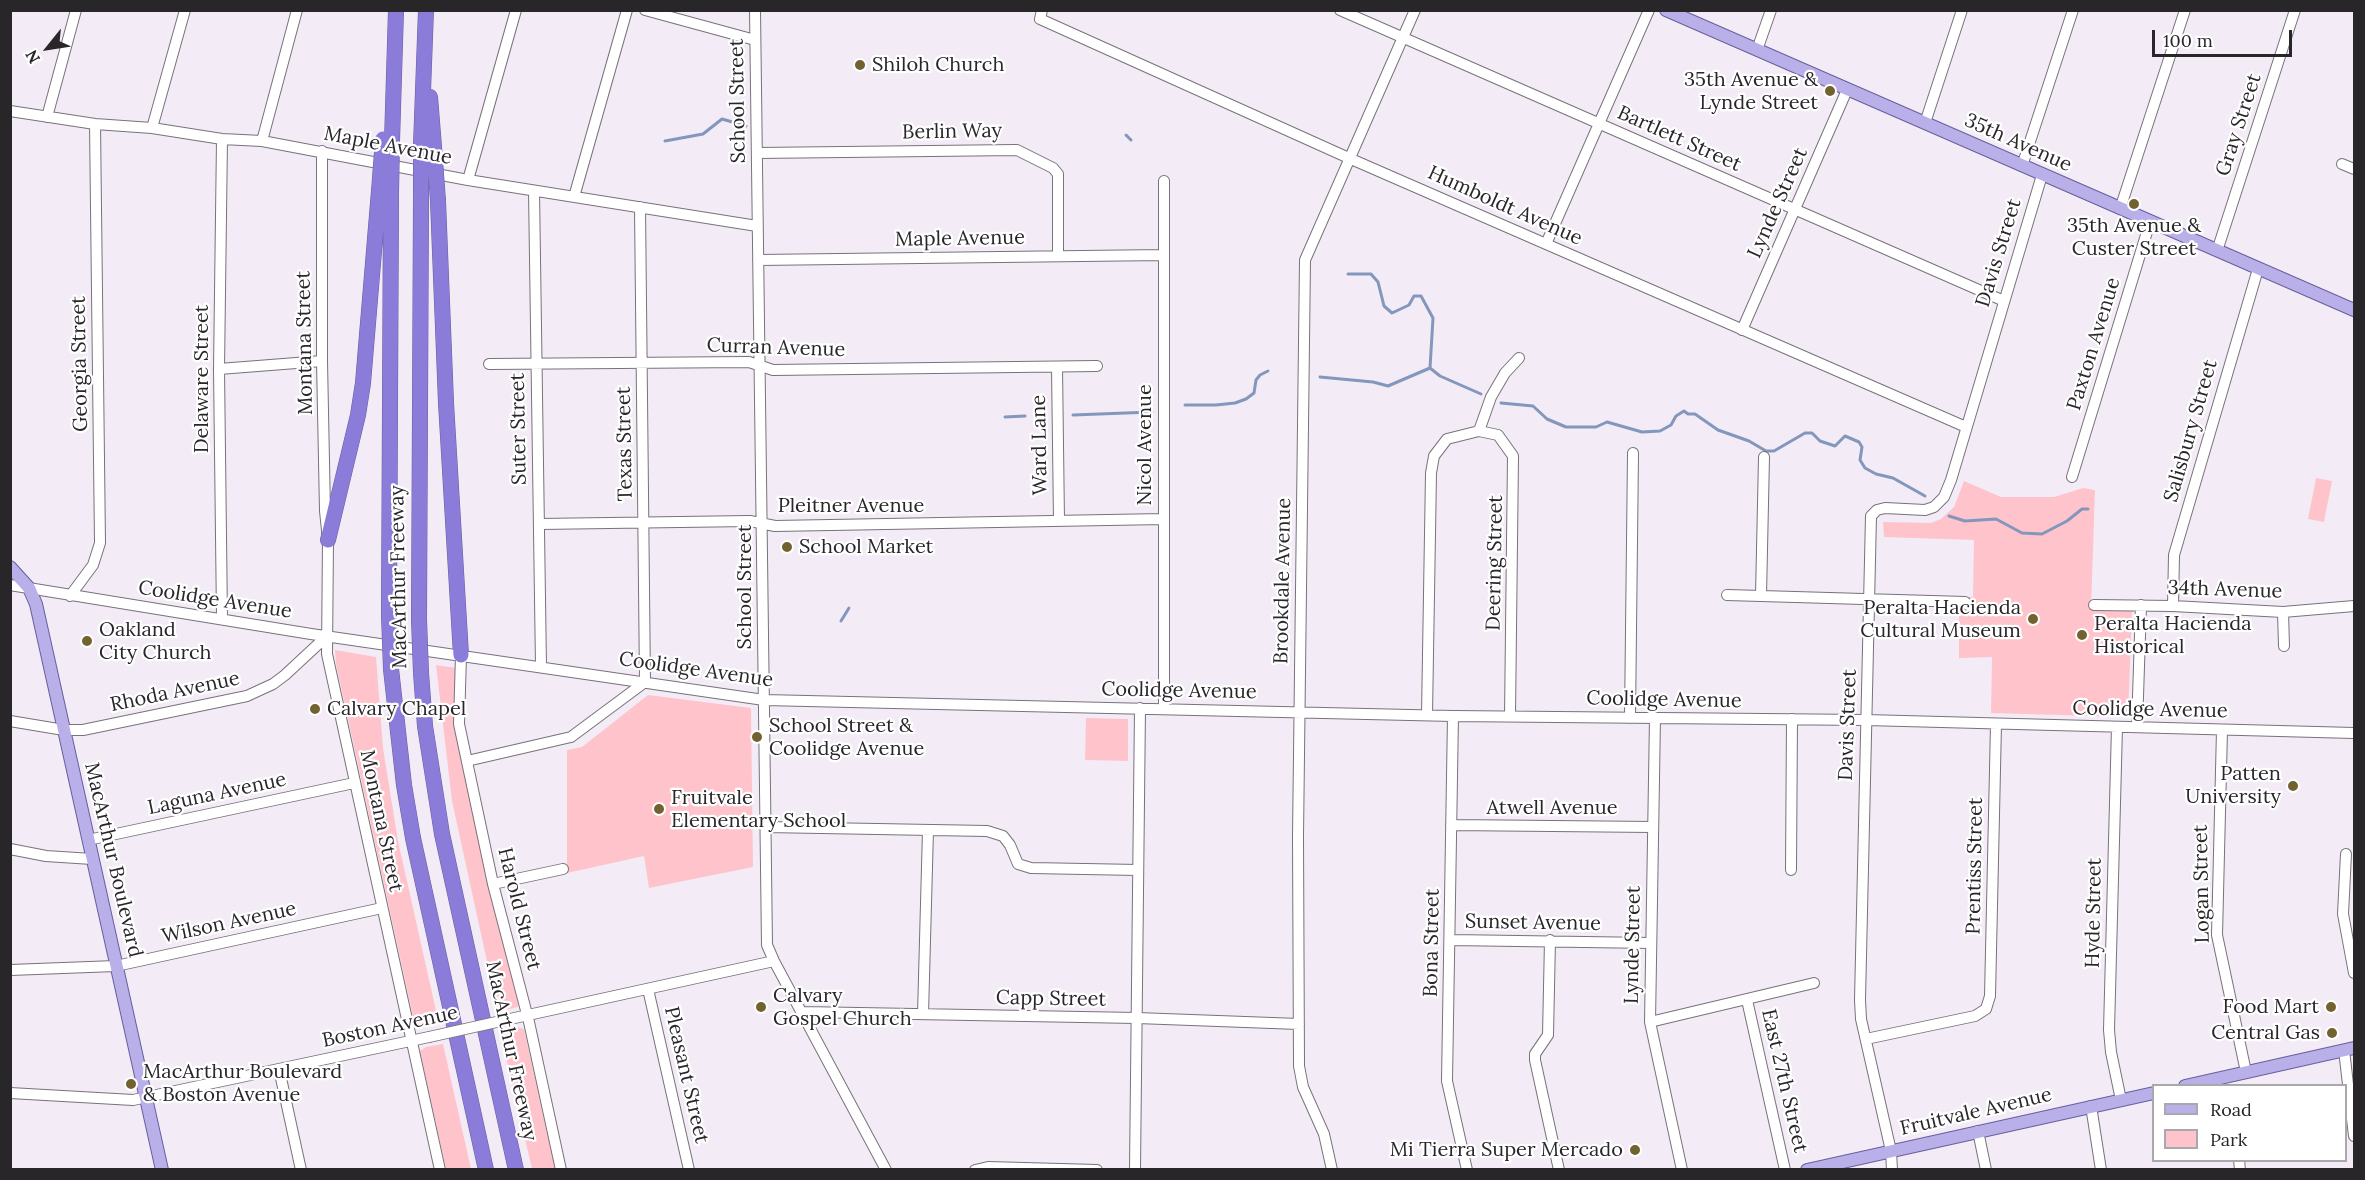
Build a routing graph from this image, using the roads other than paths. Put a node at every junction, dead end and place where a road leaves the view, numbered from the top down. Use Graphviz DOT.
graph roads {
  1 [pos="76,10"];
  2 [pos="185,10"];
  3 [pos="297,10"];
  4 [pos="396,10"];
  5 [pos="516,10"];
  6 [pos="627,10"];
  7 [pos="645,10"];
  8 [pos="755,10"];
  9 [pos="1042,10"];
  10 [pos="1340,10"];
  11 [pos="1415,10"];
  12 [pos="1649,10"];
  13 [pos="1666,10"];
  14 [pos="1771,10"];
  15 [pos="1962,10"];
  16 [pos="2073,10"];
  17 [pos="2185,10"];
  18 [pos="2295,10"];
  19 [pos="425,18"];
  20 [pos="1403,38"];
  21 [pos="755,40"];
  22 [pos="1757,50"];
  23 [pos="1847,90"];
  24 [pos="10,111"];
  25 [pos="47,117"];
  26 [pos="1598,123"];
  27 [pos="1924,123"];
  28 [pos="95,124"];
  29 [pos="152,128"];
  30 [pos="222,139"];
  31 [pos="262,141"];
  32 [pos="428,146"];
  33 [pos="322,151"];
  34 [pos="757,153"];
  35 [pos="1351,159"];
  36 [pos="2342,164"];
  37 [pos="2022,166"];
  38 [pos="2355,169"];
  39 [pos="2042,175"];
  40 [pos="468,180"];
  41 [pos="1164,181"];
  42 [pos="534,191"];
  43 [pos="385,192"];
  44 [pos="574,197"];
  45 [pos="640,207"];
  46 [pos="1795,209"];
  47 [pos="2120,209"];
  48 [pos="2150,222"];
  49 [pos="757,226"];
  50 [pos="1546,244"];
  51 [pos="2217,251"];
  52 [pos="1058,255"];
  53 [pos="1163,255"];
  54 [pos="758,260"];
  55 [pos="2258,269"];
  56 [pos="2004,301"];
  57 [pos="2355,310"];
  58 [pos="1742,330"];
  59 [pos="1519,358"];
  60 [pos="322,361"];
  61 [pos="489,364"];
  62 [pos="642,364"];
  63 [pos="537,365"];
  64 [pos="1097,366"];
  65 [pos="761,367"];
  66 [pos="1057,368"];
  67 [pos="219,369"];
  68 [pos="1966,427"];
  69 [pos="1479,431"];
  70 [pos="1633,453"];
  71 [pos="1764,457"];
  72 [pos="2072,477"];
  73 [pos="1163,519"];
  74 [pos="1059,521"];
  75 [pos="644,522"];
  76 [pos="539,524"];
  77 [pos="763,524"];
  78 [pos="328,540"];
  79 [pos="10,567"];
  80 [pos="10,585"];
  81 [pos="29,588"];
  82 [pos="70,596"];
  83 [pos="1727,596"];
  84 [pos="1761,596"];
  85 [pos="1870,600"];
  86 [pos="2094,605"];
  87 [pos="2141,605"];
  88 [pos="2174,606"];
  89 [pos="2355,606"];
  90 [pos="1974,610"];
  91 [pos="2283,612"];
  92 [pos="222,619"];
  93 [pos="327,636"];
  94 [pos="2284,646"];
  95 [pos="461,655"];
  96 [pos="541,666"];
  97 [pos="645,682"];
  98 [pos="764,700"];
  99 [pos="1140,708"];
  100 [pos="1164,709"];
  101 [pos="1300,712"];
  102 [pos="1427,715"];
  103 [pos="1454,716"];
  104 [pos="1510,716"];
  105 [pos="1630,718"];
  106 [pos="1655,718"];
  107 [pos="1792,719"];
  108 [pos="1866,720"];
  109 [pos="10,721"];
  110 [pos="1996,724"];
  111 [pos="2117,727"];
  112 [pos="2137,727"];
  113 [pos="64,730"];
  114 [pos="2222,730"];
  115 [pos="2355,733"];
  116 [pos="467,761"];
  117 [pos="354,783"];
  118 [pos="1451,825"];
  119 [pos="766,827"];
  120 [pos="1653,827"];
  121 [pos="928,830"];
  122 [pos="88,840"];
  123 [pos="10,849"];
  124 [pos="2346,854"];
  125 [pos="92,859"];
  126 [pos="563,869"];
  127 [pos="1138,870"];
  128 [pos="1791,870"];
  129 [pos="493,884"];
  130 [pos="382,908"];
  131 [pos="1451,940"];
  132 [pos="1551,940"];
  133 [pos="1651,943"];
  134 [pos="774,961"];
  135 [pos="116,966"];
  136 [pos="10,970"];
  137 [pos="2355,973"];
  138 [pos="1814,983"];
  139 [pos="648,989"];
  140 [pos="1747,1000"];
  141 [pos="803,1012"];
  142 [pos="923,1014"];
  143 [pos="527,1015"];
  144 [pos="1137,1018"];
  145 [pos="1650,1022"];
  146 [pos="1299,1024"];
  147 [pos="1866,1039"];
  148 [pos="411,1041"];
  149 [pos="2349,1049"];
  150 [pos="279,1069"];
  151 [pos="2247,1072"];
  152 [pos="2229,1081"];
  153 [pos="2203,1084"];
  154 [pos="10,1093"];
  155 [pos="2152,1093"];
  156 [pos="146,1098"];
  157 [pos="2121,1100"];
  158 [pos="2091,1106"];
  159 [pos="1978,1131"];
  160 [pos="2355,1137"];
  161 [pos="1891,1151"];
  162 [pos="162,1170"];
  163 [pos="301,1170"];
  164 [pos="440,1170"];
  165 [pos="486,1170"];
  166 [pos="516,1170"];
  167 [pos="561,1170"];
  168 [pos="689,1170"];
  169 [pos="886,1170"];
  170 [pos="975,1170"];
  171 [pos="1097,1170"];
  172 [pos="1135,1170"];
  173 [pos="1332,1170"];
  174 [pos="1467,1170"];
  175 [pos="1559,1170"];
  176 [pos="1682,1170"];
  177 [pos="1785,1170"];
  178 [pos="1807,1170"];
  179 [pos="1892,1170"];
  180 [pos="1986,1170"];
  181 [pos="2101,1170"];
  1 -- 25 [label="street"];
  2 -- 29 [label="street"];
  3 -- 31 [label="street"];
  4 -- 43 [label="highway, bridge"];
  5 -- 40 [label="street"];
  6 -- 44 [label="street"];
  7 -- 21 [label="street"];
  8 -- 21 [label="street, School Street"];
  9 -- 35 [label="street, Humboldt Avenue"];
  10 -- 20 [label="street, Bartlett Street"];
  11 -- 20 [label="street, Brookdale Avenue"];
  12 -- 26 [label="street"];
  13 -- 22 [label="main road, 35th Avenue"];
  14 -- 22 [label="street"];
  15 -- 27 [label="street"];
  16 -- 37 [label="street"];
  17 -- 47 [label="street"];
  18 -- 51 [label="street, Gray Street"];
  19 -- 32 [label="highway"];
  20 -- 26 [label="street, Bartlett Street"];
  20 -- 35 [label="street, Brookdale Avenue"];
  21 -- 34 [label="street, School Street"];
  22 -- 23 [label="main road, 35th Avenue"];
  23 -- 27 [label="main road, 35th Avenue"];
  23 -- 46 [label="street, Lynde Street"];
  24 -- 25 [label="street, Maple Avenue"];
  25 -- 28 [label="street, Maple Avenue"];
  26 -- 46 [label="street, Bartlett Street"];
  26 -- 50 [label="street"];
  27 -- 37 [label="main road, 35th Avenue"];
  28 -- 29 [label="street, Maple Avenue"];
  28 -- 82 [label="street, Georgia Street"];
  29 -- 30 [label="street, Maple Avenue"];
  30 -- 31 [label="street, Maple Avenue"];
  30 -- 67 [label="street, Delaware Street"];
  31 -- 33 [label="street, Maple Avenue"];
  32 -- 95 [label="highway, bridge"];
  32 -- 166 [label="highway, MacArthur Freeway, bridge"];
  33 -- 40 [label="street, Maple Avenue"];
  33 -- 60 [label="street, Montana Street"];
  34 -- 49 [label="street, School Street"];
  34 -- 52 [label="street, Berlin Way"];
  35 -- 50 [label="street, Humboldt Avenue"];
  35 -- 101 [label="street, Brookdale Avenue"];
  36 -- 38 [label="street"];
  37 -- 39 [label="main road, 35th Avenue"];
  39 -- 47 [label="main road, 35th Avenue"];
  39 -- 56 [label="street, Davis Street"];
  40 -- 42 [label="street, Maple Avenue"];
  41 -- 53 [label="street, Nicol Avenue"];
  42 -- 44 [label="street, Maple Avenue"];
  42 -- 63 [label="street, Suter Street"];
  43 -- 78 [label="highway"];
  43 -- 165 [label="highway, MacArthur Freeway, bridge"];
  44 -- 45 [label="street, Maple Avenue"];
  45 -- 49 [label="street, Maple Avenue"];
  45 -- 62 [label="street, Texas Street"];
  46 -- 56 [label="street, Bartlett Street"];
  46 -- 58 [label="street, Lynde Street"];
  47 -- 48 [label="main road, 35th Avenue"];
  48 -- 51 [label="main road, 35th Avenue"];
  48 -- 72 [label="street, Paxton Avenue"];
  49 -- 54 [label="street, School Street"];
  50 -- 58 [label="street, Humboldt Avenue"];
  51 -- 55 [label="main road, 35th Avenue"];
  52 -- 53 [label="street, Maple Avenue"];
  52 -- 54 [label="street, Maple Avenue"];
  53 -- 73 [label="street, Nicol Avenue"];
  54 -- 65 [label="street, School Street"];
  55 -- 57 [label="main road, 35th Avenue"];
  55 -- 88 [label="street, Salisbury Street"];
  56 -- 68 [label="street, Davis Street"];
  58 -- 68 [label="street, Humboldt Avenue"];
  59 -- 69 [label="street"];
  60 -- 67 [label="street"];
  60 -- 78 [label="street, Montana Street"];
  61 -- 63 [label="street, Curran Avenue"];
  62 -- 63 [label="street, Curran Avenue"];
  62 -- 65 [label="street, Curran Avenue"];
  62 -- 75 [label="street, Texas Street"];
  63 -- 76 [label="street, Suter Street"];
  64 -- 66 [label="street, Curran Avenue"];
  65 -- 66 [label="street, Curran Avenue"];
  65 -- 77 [label="street, School Street"];
  66 -- 74 [label="street, Ward Lane"];
  67 -- 92 [label="street, Delaware Street"];
  68 -- 85 [label="street, Davis Street"];
  69 -- 102 [label="street"];
  69 -- 104 [label="street, Deering Street"];
  70 -- 105 [label="street"];
  71 -- 84 [label="street"];
  73 -- 74 [label="street, Pleitner Avenue"];
  73 -- 100 [label="street, Nicol Avenue"];
  74 -- 77 [label="street, Pleitner Avenue"];
  75 -- 76 [label="street, Pleitner Avenue"];
  75 -- 77 [label="street, Pleitner Avenue"];
  75 -- 97 [label="street, Texas Street"];
  76 -- 96 [label="street, Suter Street"];
  77 -- 98 [label="street, School Street"];
  78 -- 93 [label="street, Montana Street"];
  79 -- 81 [label="main road, MacArthur Boulevard"];
  80 -- 81 [label="street, Coolidge Avenue"];
  81 -- 82 [label="street, Coolidge Avenue"];
  81 -- 113 [label="main road, MacArthur Boulevard"];
  82 -- 92 [label="street, Coolidge Avenue"];
  83 -- 84 [label="street"];
  84 -- 85 [label="street"];
  85 -- 90 [label="street"];
  85 -- 108 [label="street, Davis Street"];
  86 -- 87 [label="street, 34th Avenue"];
  87 -- 88 [label="street, 34th Avenue"];
  87 -- 112 [label="street"];
  88 -- 91 [label="street, 34th Avenue"];
  89 -- 91 [label="street, 34th Avenue"];
  91 -- 94 [label="street"];
  92 -- 93 [label="street, Coolidge Avenue"];
  93 -- 95 [label="street, Coolidge Avenue"];
  93 -- 113 [label="street, Rhoda Avenue"];
  93 -- 117 [label="street, Montana Street"];
  95 -- 96 [label="street, Coolidge Avenue"];
  95 -- 116 [label="street, Harold Street"];
  96 -- 97 [label="street, Coolidge Avenue"];
  97 -- 98 [label="street, Coolidge Avenue"];
  97 -- 116 [label="street"];
  98 -- 99 [label="street, Coolidge Avenue"];
  98 -- 119 [label="street, School Street"];
  99 -- 100 [label="street, Coolidge Avenue"];
  99 -- 127 [label="street"];
  100 -- 101 [label="street, Coolidge Avenue"];
  101 -- 102 [label="street, Coolidge Avenue"];
  101 -- 146 [label="street, Brookdale Avenue"];
  102 -- 103 [label="street, Coolidge Avenue"];
  103 -- 104 [label="street, Coolidge Avenue"];
  103 -- 118 [label="street, Bona Street"];
  104 -- 105 [label="street, Coolidge Avenue"];
  105 -- 106 [label="street, Coolidge Avenue"];
  106 -- 107 [label="street, Coolidge Avenue"];
  106 -- 120 [label="street, Lynde Street"];
  107 -- 108 [label="street, Coolidge Avenue"];
  107 -- 128 [label="street"];
  108 -- 110 [label="street, Coolidge Avenue"];
  108 -- 147 [label="street, Davis Street"];
  109 -- 113 [label="street, Rhoda Avenue"];
  110 -- 111 [label="street, Coolidge Avenue"];
  110 -- 147 [label="street, Prentiss Street"];
  111 -- 112 [label="street, Coolidge Avenue"];
  111 -- 157 [label="street, Hyde Street"];
  112 -- 114 [label="street, Coolidge Avenue"];
  113 -- 122 [label="main road, MacArthur Boulevard"];
  114 -- 115 [label="street, Coolidge Avenue"];
  114 -- 151 [label="street, Logan Street"];
  116 -- 129 [label="street, Harold Street"];
  117 -- 122 [label="street, Laguna Avenue"];
  117 -- 130 [label="street, Montana Street"];
  118 -- 120 [label="street, Atwell Avenue"];
  118 -- 131 [label="street, Bona Street"];
  119 -- 121 [label="street"];
  119 -- 134 [label="street, School Street"];
  120 -- 133 [label="street, Lynde Street"];
  121 -- 127 [label="street"];
  121 -- 142 [label="street"];
  122 -- 125 [label="main road, MacArthur Boulevard"];
  123 -- 125 [label="street"];
  124 -- 137 [label="street"];
  125 -- 135 [label="main road, MacArthur Boulevard"];
  126 -- 129 [label="street"];
  127 -- 144 [label="street"];
  129 -- 143 [label="street, Harold Street"];
  130 -- 135 [label="street, Wilson Avenue"];
  130 -- 148 [label="street, Montana Street"];
  131 -- 132 [label="street, Sunset Avenue"];
  131 -- 174 [label="street, Bona Street"];
  132 -- 133 [label="street, Sunset Avenue"];
  132 -- 175 [label="street"];
  133 -- 145 [label="street, Lynde Street"];
  134 -- 139 [label="street, Boston Avenue"];
  134 -- 141 [label="street, School Street"];
  135 -- 136 [label="street, Wilson Avenue"];
  135 -- 156 [label="main road, MacArthur Boulevard"];
  138 -- 140 [label="street"];
  139 -- 143 [label="street, Boston Avenue"];
  139 -- 168 [label="street, Pleasant Street"];
  140 -- 145 [label="street"];
  140 -- 177 [label="street, East 27th Street"];
  141 -- 142 [label="street, Capp Street"];
  141 -- 169 [label="street, School Street"];
  142 -- 144 [label="street, Capp Street"];
  143 -- 148 [label="street, Boston Avenue, bridge"];
  143 -- 167 [label="street, Harold Street"];
  144 -- 146 [label="street, Capp Street"];
  144 -- 172 [label="street"];
  145 -- 176 [label="street, Lynde Street"];
  146 -- 173 [label="street, Brookdale Avenue"];
  147 -- 161 [label="street, Davis Street"];
  148 -- 150 [label="street, Boston Avenue"];
  148 -- 164 [label="street, Montana Street"];
  149 -- 151 [label="main road"];
  149 -- 160 [label="street"];
  150 -- 156 [label="street, Boston Avenue"];
  150 -- 163 [label="street"];
  151 -- 152 [label="main road"];
  152 -- 153 [label="main road"];
  154 -- 156 [label="street, Boston Avenue"];
  155 -- 157 [label="main road, Fruitvale Avenue"];
  156 -- 162 [label="main road, MacArthur Boulevard"];
  157 -- 158 [label="main road, Fruitvale Avenue"];
  158 -- 159 [label="main road, Fruitvale Avenue"];
  158 -- 181 [label="street"];
  159 -- 161 [label="main road, Fruitvale Avenue"];
  159 -- 180 [label="street"];
  161 -- 178 [label="main road, Fruitvale Avenue"];
  161 -- 179 [label="street, Davis Street"];
  170 -- 171 [label="street"];
}
